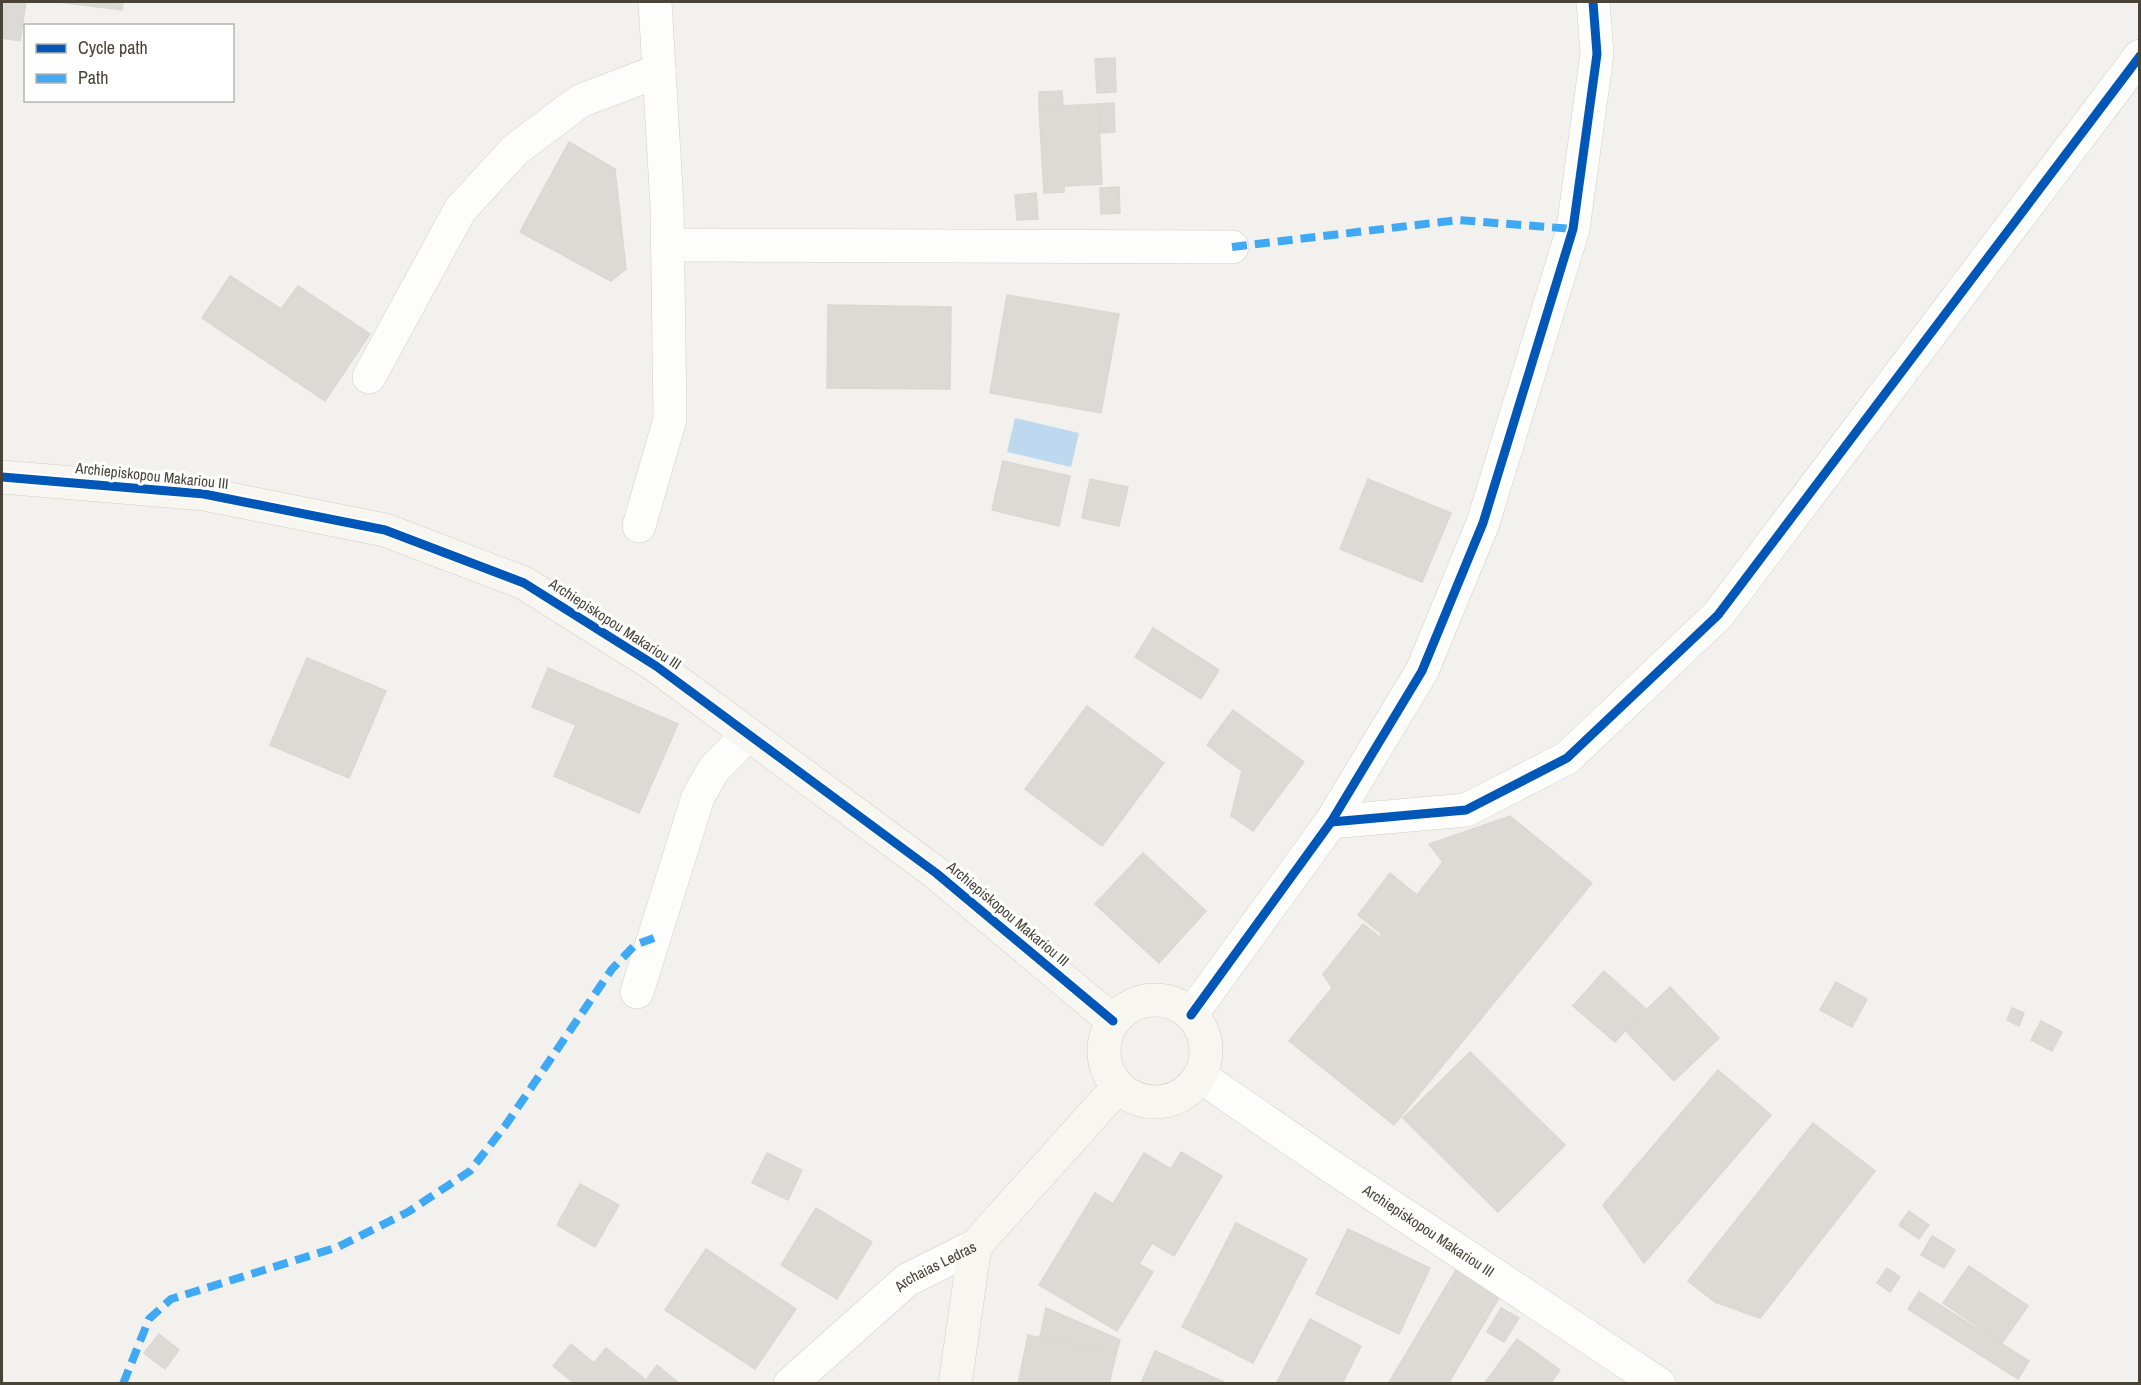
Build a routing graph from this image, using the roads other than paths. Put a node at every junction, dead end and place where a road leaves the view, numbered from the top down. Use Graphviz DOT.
graph roads {
  1 [pos="655,2"];
  2 [pos="1593,2"];
  3 [pos="2139,56"];
  4 [pos="659,71"];
  5 [pos="668,246"];
  6 [pos="1232,247"];
  7 [pos="369,377"];
  8 [pos="2,477"];
  9 [pos="639,526"];
  10 [pos="748,735"];
  11 [pos="1331,822"];
  12 [pos="637,992"];
  13 [pos="1191,1015"];
  14 [pos="1113,1021"];
  15 [pos="1200,1076"];
  16 [pos="1118,1088"];
  17 [pos="975,1246"];
  18 [pos="790,1383"];
  19 [pos="955,1383"];
  20 [pos="1659,1383"];
  1 -- 4 [label="street"];
  2 -- 11 [label="street"];
  3 -- 11 [label="street"];
  4 -- 5 [label="street"];
  4 -- 7 [label="street"];
  5 -- 6 [label="street"];
  5 -- 9 [label="street"];
  8 -- 10 [label="street, Archiepiskopou Makariou III"];
  10 -- 12 [label="street"];
  10 -- 14 [label="street, Archiepiskopou Makariou III"];
  11 -- 13 [label="street"];
  13 -- 14 [label="street"];
  13 -- 15 [label="street"];
  14 -- 16 [label="street"];
  15 -- 16 [label="street"];
  15 -- 20 [label="street, Archiepiskopou Makariou III"];
  16 -- 17 [label="street, Archaias Ledras"];
  17 -- 18 [label="street, Archaias Ledras"];
  17 -- 19 [label="street"];
}
